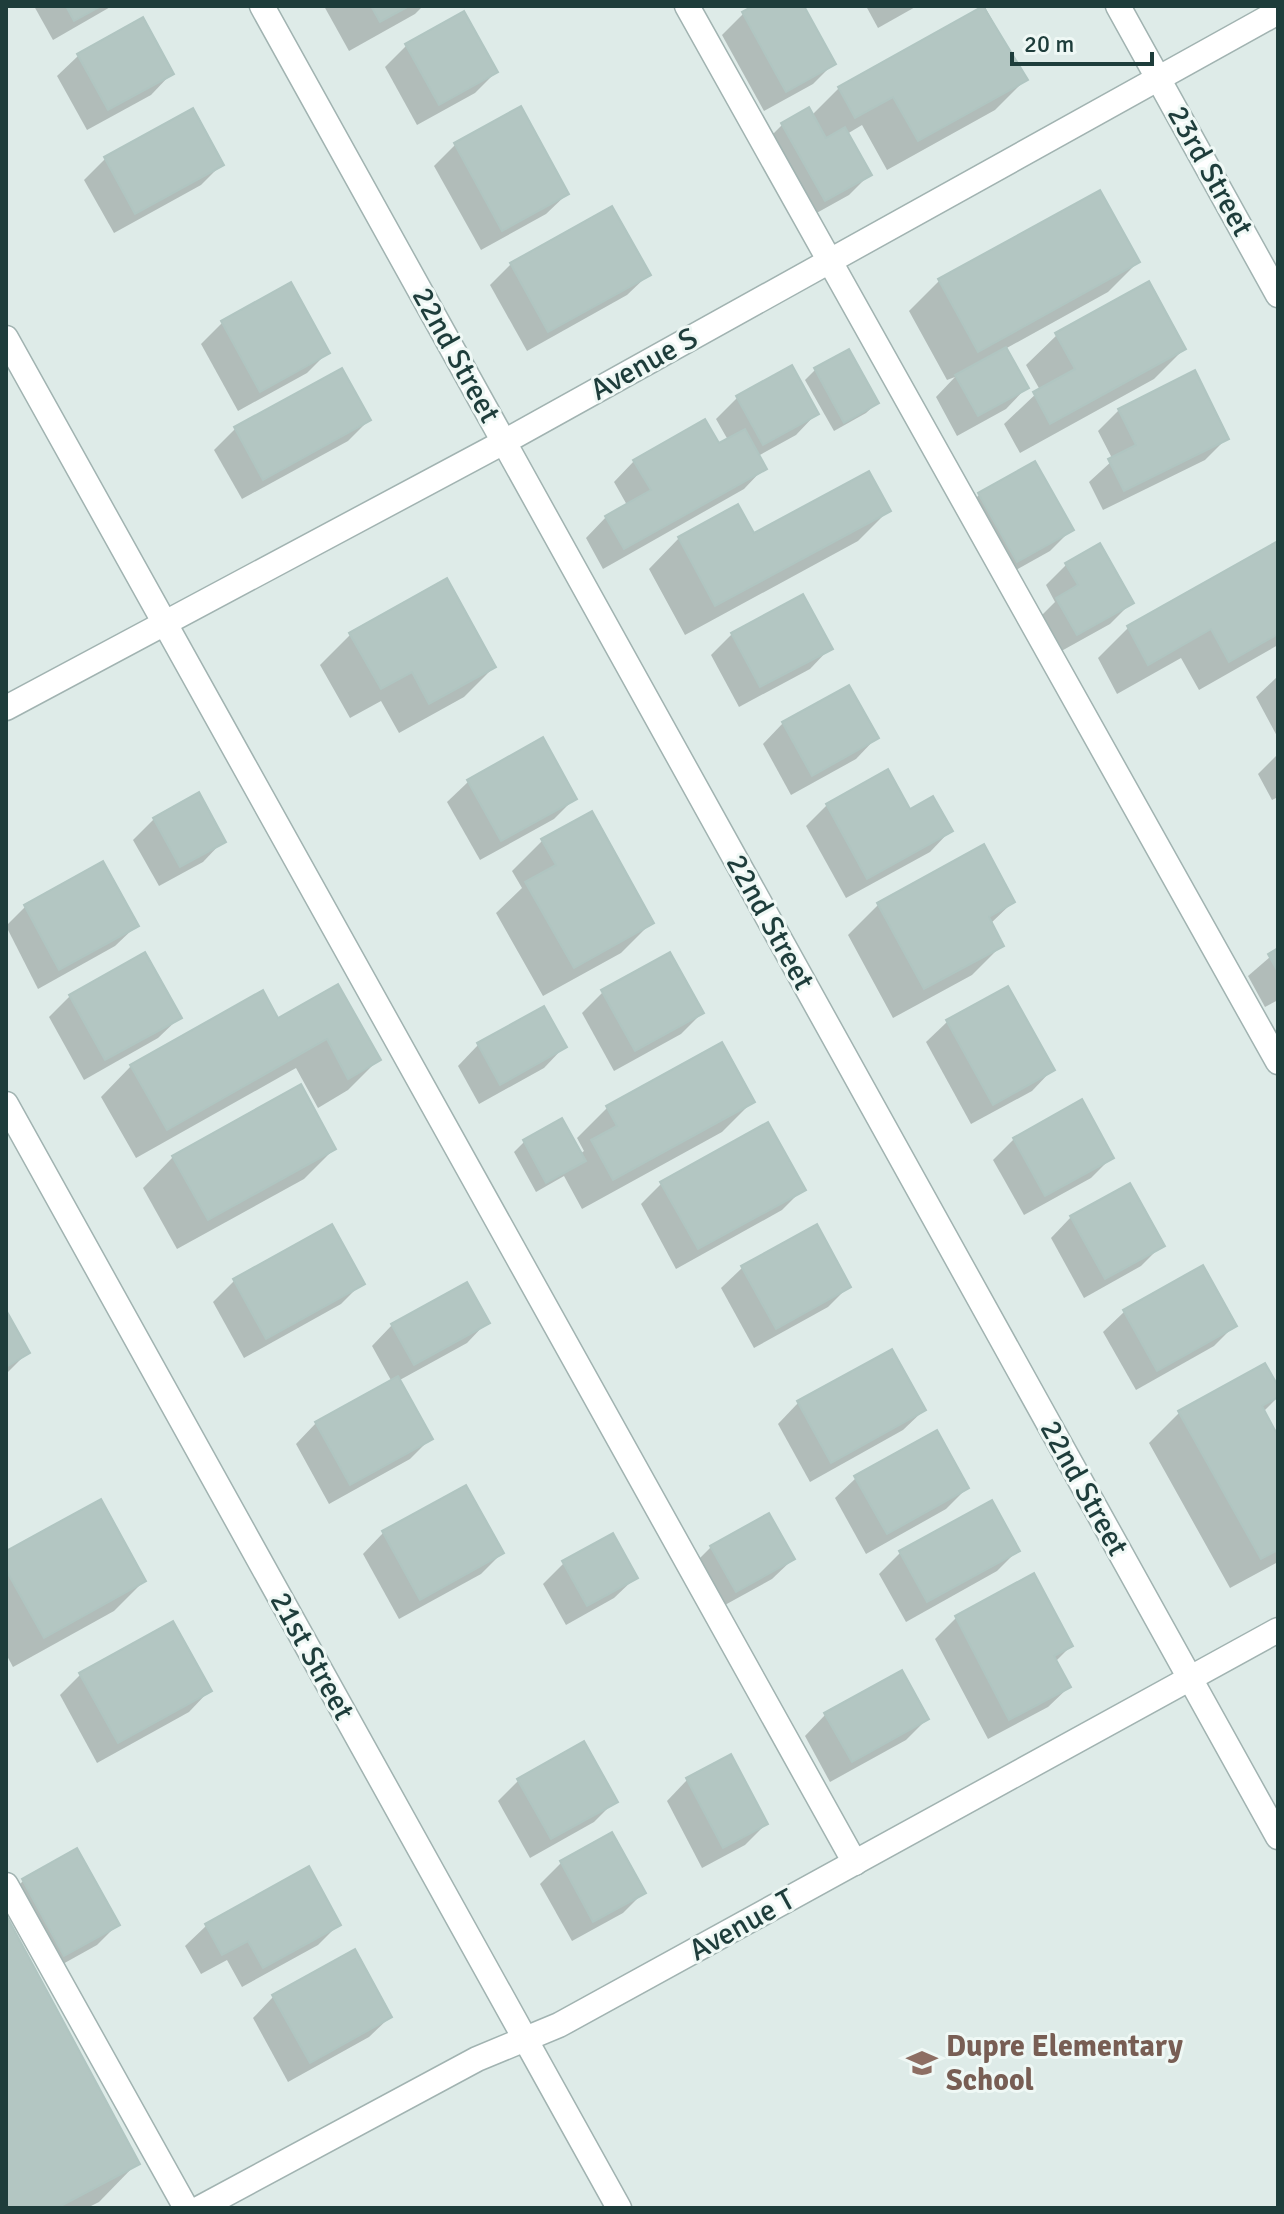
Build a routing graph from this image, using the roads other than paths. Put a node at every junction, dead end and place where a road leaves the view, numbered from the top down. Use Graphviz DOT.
graph roads {
  1 [pos="262,6"];
  2 [pos="687,6"];
  3 [pos="1118,6"];
  4 [pos="1278,12"];
  5 [pos="1158,79"];
  6 [pos="830,261"];
  7 [pos="1278,295"];
  8 [pos="6,338"];
  9 [pos="504,442"];
  10 [pos="163,624"];
  11 [pos="6,708"];
  12 [pos="1278,1062"];
  13 [pos="6,1105"];
  14 [pos="1278,1630"];
  15 [pos="1190,1679"];
  16 [pos="1278,1837"];
  17 [pos="855,1863"];
  18 [pos="6,1885"];
  19 [pos="525,2040"];
  20 [pos="186,2208"];
  21 [pos="200,2208"];
  22 [pos="619,2208"];
  1 -- 9 [label="street, 22nd Street"];
  2 -- 6 [label="street"];
  3 -- 5 [label="street, 23rd Street"];
  4 -- 5 [label="street, Avenue S"];
  5 -- 6 [label="street, Avenue S"];
  5 -- 7 [label="street, 23rd Street"];
  6 -- 9 [label="street, Avenue S"];
  6 -- 12 [label="street"];
  8 -- 10 [label="street"];
  9 -- 10 [label="street, Avenue S"];
  9 -- 15 [label="street, 22nd Street"];
  10 -- 11 [label="street, Avenue S"];
  10 -- 17 [label="street"];
  13 -- 19 [label="street, 21st Street"];
  14 -- 15 [label="street, Avenue T"];
  15 -- 16 [label="street, 22nd Street"];
  15 -- 17 [label="street, Avenue T"];
  17 -- 19 [label="street, Avenue T"];
  18 -- 20 [label="street"];
  19 -- 21 [label="street, Avenue T"];
  19 -- 22 [label="street, 21st Street"];
}
